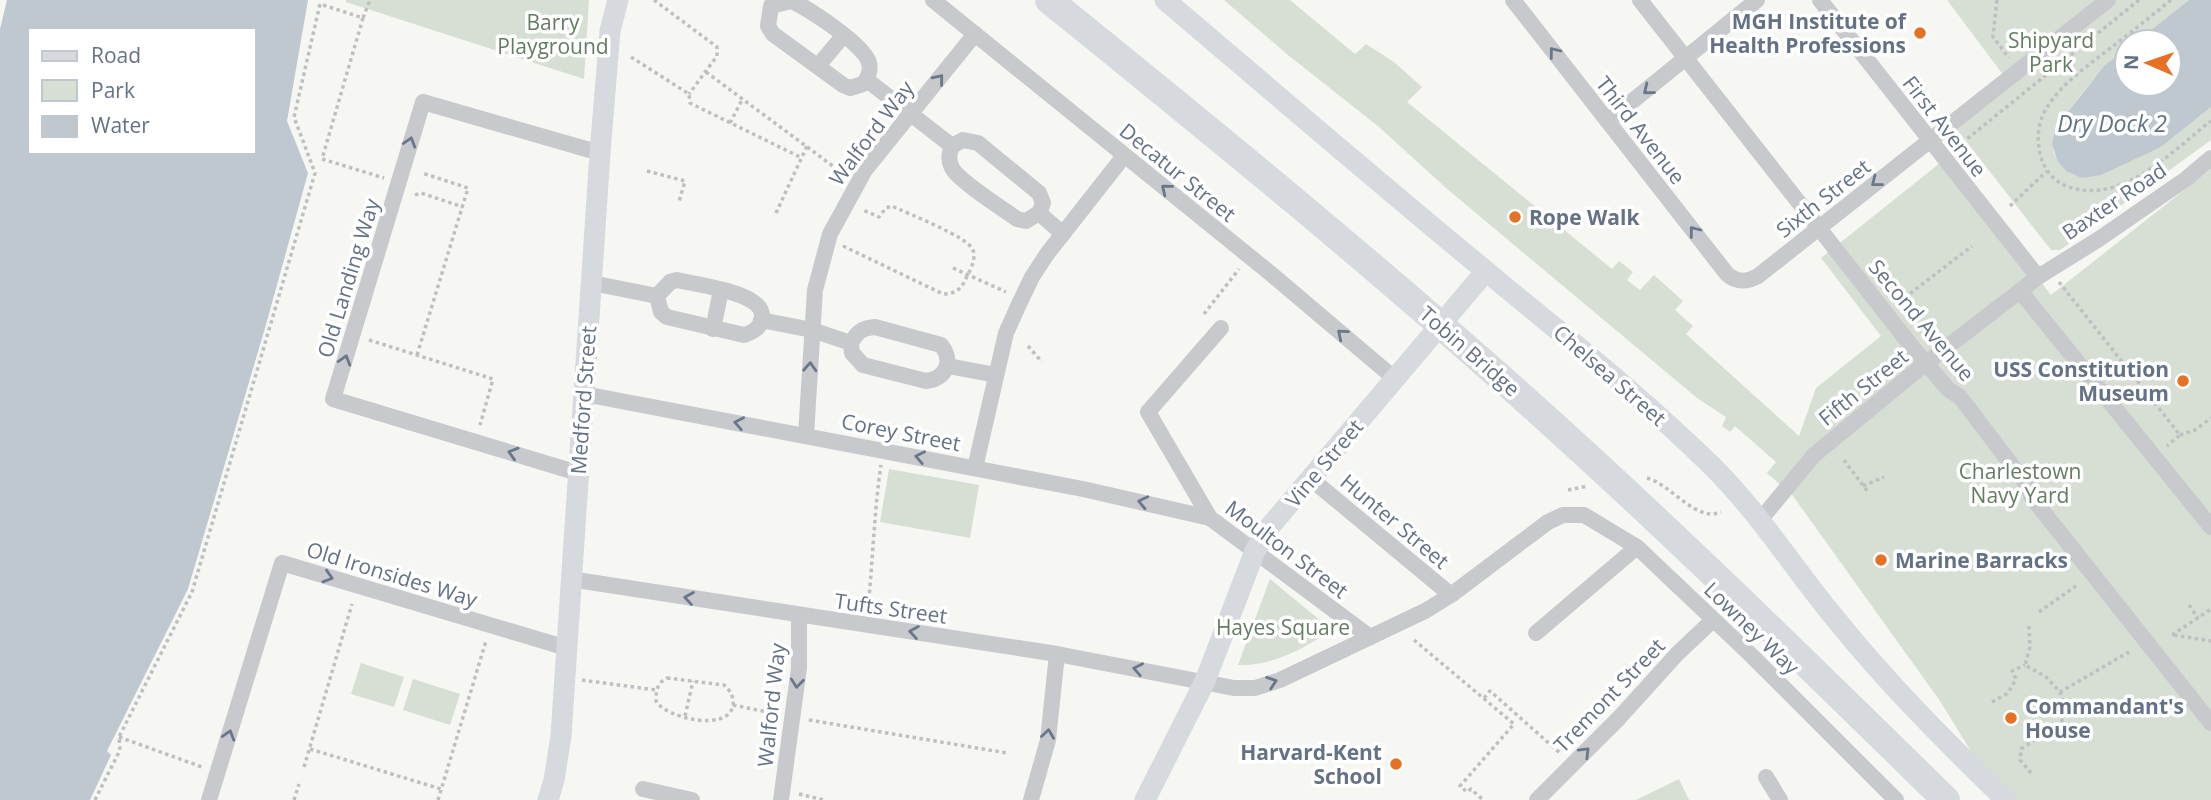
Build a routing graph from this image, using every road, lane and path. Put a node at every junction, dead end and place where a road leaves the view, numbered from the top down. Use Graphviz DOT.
graph roads {
  1 [pos="370,0"];
  2 [pos="618,0"];
  3 [pos="654,0"];
  4 [pos="933,0"];
  5 [pos="1049,0"];
  6 [pos="1165,0"];
  7 [pos="1513,0"];
  8 [pos="1640,0"];
  9 [pos="1758,0"];
  10 [pos="1820,0"];
  11 [pos="1997,0"];
  12 [pos="2108,0"];
  13 [pos="2139,0"];
  14 [pos="2171,0"];
  15 [pos="767,3"];
  16 [pos="363,18"];
  17 [pos="975,33"];
  18 [pos="843,36"];
  19 [pos="631,57"];
  20 [pos="1686,58"];
  21 [pos="2010,60"];
  22 [pos="818,66"];
  23 [pos="706,72"];
  24 [pos="867,79"];
  25 [pos="690,94"];
  26 [pos="743,98"];
  27 [pos="915,117"];
  28 [pos="1608,121"];
  29 [pos="2211,121"];
  30 [pos="730,123"];
  31 [pos="1930,140"];
  32 [pos="1962,143"];
  33 [pos="807,146"];
  34 [pos="952,146"];
  35 [pos="600,153"];
  36 [pos="1124,156"];
  37 [pos="802,158"];
  38 [pos="2211,158"];
  39 [pos="648,171"];
  40 [pos="2048,172"];
  41 [pos="422,173"];
  42 [pos="845,175"];
  43 [pos="386,178"];
  44 [pos="415,195"];
  45 [pos="679,202"];
  46 [pos="463,206"];
  47 [pos="2010,206"];
  48 [pos="858,208"];
  49 [pos="776,213"];
  50 [pos="1039,213"];
  51 [pos="1819,228"];
  52 [pos="1063,234"];
  53 [pos="842,246"];
  54 [pos="1972,246"];
  55 [pos="953,268"];
  56 [pos="1239,269"];
  57 [pos="1486,271"];
  58 [pos="968,275"];
  59 [pos="2046,276"];
  60 [pos="1739,281"];
  61 [pos="592,283"];
  62 [pos="721,290"];
  63 [pos="2020,290"];
  64 [pos="657,296"];
  65 [pos="1021,299"];
  66 [pos="1885,312"];
  67 [pos="1204,314"];
  68 [pos="761,320"];
  69 [pos="1221,328"];
  70 [pos="713,329"];
  71 [pos="811,330"];
  72 [pos="369,340"];
  73 [pos="851,343"];
  74 [pos="1028,346"];
  75 [pos="417,355"];
  76 [pos="1042,362"];
  77 [pos="1927,362"];
  78 [pos="948,366"];
  79 [pos="996,375"];
  80 [pos="1394,378"];
  81 [pos="584,394"];
  82 [pos="2211,418"];
  83 [pos="480,425"];
  84 [pos="806,435"];
  85 [pos="2180,435"];
  86 [pos="2163,449"];
  87 [pos="1844,460"];
  88 [pos="881,463"];
  89 [pos="975,468"];
  90 [pos="578,473"];
  91 [pos="1885,477"];
  92 [pos="1311,479"];
  93 [pos="1863,486"];
  94 [pos="1868,492"];
  95 [pos="1563,515"];
  96 [pos="1210,518"];
  97 [pos="1761,519"];
  98 [pos="2211,527"];
  99 [pos="1637,547"];
  100 [pos="1255,551"];
  101 [pos="570,579"];
  102 [pos="2076,586"];
  103 [pos="1451,595"];
  104 [pos="352,604"];
  105 [pos="2189,605"];
  106 [pos="2211,609"];
  107 [pos="2039,612"];
  108 [pos="799,615"];
  109 [pos="2198,618"];
  110 [pos="1713,620"];
  111 [pos="866,625"];
  112 [pos="491,626"];
  113 [pos="2029,626"];
  114 [pos="1536,633"];
  115 [pos="1370,637"];
  116 [pos="1415,640"];
  117 [pos="2211,641"];
  118 [pos="567,648"];
  119 [pos="2129,652"];
  120 [pos="1057,654"];
  121 [pos="2025,665"];
  122 [pos="565,678"];
  123 [pos="693,681"];
  124 [pos="1205,681"];
  125 [pos="656,690"];
  126 [pos="2060,692"];
  127 [pos="1483,698"];
  128 [pos="1992,702"];
  129 [pos="733,705"];
  130 [pos="685,716"];
  131 [pos="793,717"];
  132 [pos="2211,723"];
  133 [pos="119,737"];
  134 [pos="310,748"];
  135 [pos="1007,753"];
  136 [pos="1563,756"];
  137 [pos="304,767"];
  138 [pos="204,768"];
  139 [pos="2031,773"];
  140 [pos="1766,777"];
  141 [pos="299,783"];
  142 [pos="441,789"];
  143 [pos="643,789"];
  144 [pos="789,797"];
  145 [pos="95,800"];
  146 [pos="209,800"];
  147 [pos="294,800"];
  148 [pos="438,800"];
  149 [pos="548,800"];
  150 [pos="692,800"];
  151 [pos="824,800"];
  152 [pos="1031,800"];
  153 [pos="1145,800"];
  154 [pos="1483,800"];
  155 [pos="1537,800"];
  156 [pos="1780,800"];
  157 [pos="1896,800"];
  158 [pos="1945,800"];
  159 [pos="2006,800"];
  1 -- 16 [label="path"];
  2 -- 35 [label="main road, Medford Street"];
  3 -- 23 [label="path"];
  4 -- 17 [label="street, Decatur Street"];
  5 -- 158 [label="highway, Tobin Bridge"];
  5 -- 158 [label="highway, Tobin Bridge"];
  6 -- 57 [label="main road, Chelsea Street"];
  28 -- 7 [label="street, Third Avenue, one-way"];
  8 -- 20 [label="street, Second Avenue"];
  9 -- 20 [label="street"];
  10 -- 31 [label="street, First Avenue"];
  11 -- 21 [label="path"];
  12 -- 31 [label="street, Sixth Street"];
  13 -- 32 [label="path"];
  14 -- 40 [label="path"];
  15 -- 18 [label="street"];
  15 -- 22 [label="street"];
  16 -- 43 [label="path"];
  16 -- 133 [label="path"];
  27 -- 17 [label="street, Walford Way, one-way"];
  17 -- 36 [label="street, Decatur Street"];
  18 -- 22 [label="street"];
  18 -- 24 [label="street"];
  19 -- 25 [label="path"];
  20 -- 28 [label="street, one-way"];
  20 -- 51 [label="street, Second Avenue"];
  22 -- 24 [label="street"];
  23 -- 25 [label="path"];
  23 -- 26 [label="path"];
  24 -- 27 [label="street"];
  25 -- 30 [label="path"];
  26 -- 30 [label="path"];
  26 -- 33 [label="path"];
  27 -- 34 [label="street"];
  27 -- 71 [label="street, Walford Way"];
  60 -- 28 [label="street, Third Avenue, one-way"];
  29 -- 40 [label="path"];
  30 -- 37 [label="path"];
  31 -- 51 [label="street, Sixth Street, one-way"];
  31 -- 59 [label="street, First Avenue"];
  33 -- 37 [label="path"];
  33 -- 42 [label="path"];
  34 -- 50 [label="street"];
  34 -- 50 [label="street"];
  35 -- 61 [label="main road, Medford Street"];
  90 -- 35 [label="street, Old Landing Way, one-way"];
  36 -- 52 [label="street"];
  80 -- 36 [label="street, Decatur Street, one-way"];
  37 -- 49 [label="path"];
  38 -- 59 [label="street, Baxter Road"];
  39 -- 45 [label="path"];
  40 -- 47 [label="path"];
  41 -- 46 [label="path"];
  44 -- 46 [label="path"];
  46 -- 75 [label="path"];
  48 -- 58 [label="path"];
  50 -- 52 [label="street"];
  51 -- 60 [label="street, Sixth Street"];
  51 -- 66 [label="street, Second Avenue"];
  52 -- 65 [label="street"];
  53 -- 58 [label="path"];
  54 -- 66 [label="path"];
  55 -- 58 [label="path"];
  56 -- 67 [label="path"];
  57 -- 80 [label="main road, Vine Street"];
  57 -- 97 [label="main road, Chelsea Street"];
  58 -- 65 [label="path"];
  59 -- 63 [label="street, Fifth Street"];
  59 -- 85 [label="path"];
  61 -- 64 [label="street"];
  61 -- 81 [label="main road, Medford Street"];
  62 -- 64 [label="street"];
  62 -- 68 [label="street"];
  62 -- 70 [label="street"];
  63 -- 77 [label="street, Fifth Street"];
  63 -- 98 [label="street"];
  64 -- 70 [label="street"];
  65 -- 79 [label="street"];
  66 -- 77 [label="street, Second Avenue"];
  68 -- 70 [label="street"];
  68 -- 71 [label="street"];
  69 -- 96 [label="street, Moulton Street"];
  71 -- 73 [label="street"];
  84 -- 71 [label="street, Walford Way, one-way"];
  72 -- 75 [label="path"];
  73 -- 78 [label="street"];
  73 -- 78 [label="street"];
  74 -- 76 [label="path"];
  75 -- 83 [label="path"];
  77 -- 97 [label="street, Fifth Street"];
  77 -- 132 [label="street, Second Avenue"];
  78 -- 79 [label="street"];
  79 -- 89 [label="street"];
  80 -- 92 [label="main road, Vine Street"];
  84 -- 81 [label="street, Corey Street, one-way"];
  81 -- 90 [label="main road, Medford Street"];
  82 -- 85 [label="path"];
  89 -- 84 [label="street, Corey Street, one-way"];
  85 -- 86 [label="path"];
  87 -- 93 [label="path"];
  88 -- 111 [label="path"];
  96 -- 89 [label="street, Corey Street, one-way"];
  90 -- 101 [label="main road, Medford Street"];
  91 -- 93 [label="path"];
  92 -- 100 [label="main road, Vine Street"];
  92 -- 103 [label="street, Hunter Street"];
  93 -- 94 [label="path"];
  95 -- 99 [label="street, Lowney Way"];
  95 -- 103 [label="street, Tufts Street"];
  96 -- 100 [label="street, Moulton Street"];
  97 -- 159 [label="main road, Chelsea Street"];
  99 -- 110 [label="street, Lowney Way"];
  99 -- 114 [label="street"];
  100 -- 115 [label="street, Moulton Street"];
  100 -- 124 [label="main road, Vine Street"];
  108 -- 101 [label="street, Tufts Street, one-way"];
  101 -- 118 [label="main road, Medford Street"];
  102 -- 107 [label="path"];
  103 -- 115 [label="street, Tufts Street"];
  104 -- 134 [label="path"];
  105 -- 109 [label="path"];
  106 -- 109 [label="path"];
  108 -- 111 [label="street, Tufts Street"];
  108 -- 131 [label="street, Walford Way, one-way"];
  109 -- 117 [label="path"];
  155 -- 110 [label="street, Tremont Street, one-way"];
  110 -- 157 [label="street, Lowney Way"];
  120 -- 111 [label="street, Tufts Street, one-way"];
  112 -- 118 [label="street, Old Ironsides Way"];
  112 -- 142 [label="path"];
  146 -- 112 [label="street, Old Ironsides Way, one-way"];
  113 -- 121 [label="path"];
  124 -- 115 [label="street, Tufts Street, one-way"];
  116 -- 127 [label="path"];
  118 -- 122 [label="main road, Medford Street"];
  119 -- 126 [label="path"];
  124 -- 120 [label="street, Tufts Street, one-way"];
  152 -- 120 [label="street, one-way"];
  121 -- 126 [label="path"];
  121 -- 128 [label="path"];
  122 -- 125 [label="path"];
  122 -- 149 [label="main road, Medford Street"];
  123 -- 125 [label="path"];
  123 -- 129 [label="path"];
  123 -- 130 [label="path"];
  124 -- 153 [label="main road, Vine Street"];
  125 -- 130 [label="path"];
  126 -- 139 [label="path"];
  127 -- 136 [label="path"];
  127 -- 154 [label="path"];
  129 -- 130 [label="path"];
  129 -- 131 [label="path"];
  131 -- 135 [label="path"];
  131 -- 144 [label="street, Walford Way"];
  133 -- 138 [label="path"];
  133 -- 145 [label="path"];
  134 -- 137 [label="path"];
  134 -- 142 [label="path"];
  140 -- 156 [label="street"];
  141 -- 147 [label="path"];
  142 -- 148 [label="path"];
  143 -- 150 [label="street"];
  144 -- 151 [label="path"];
}
